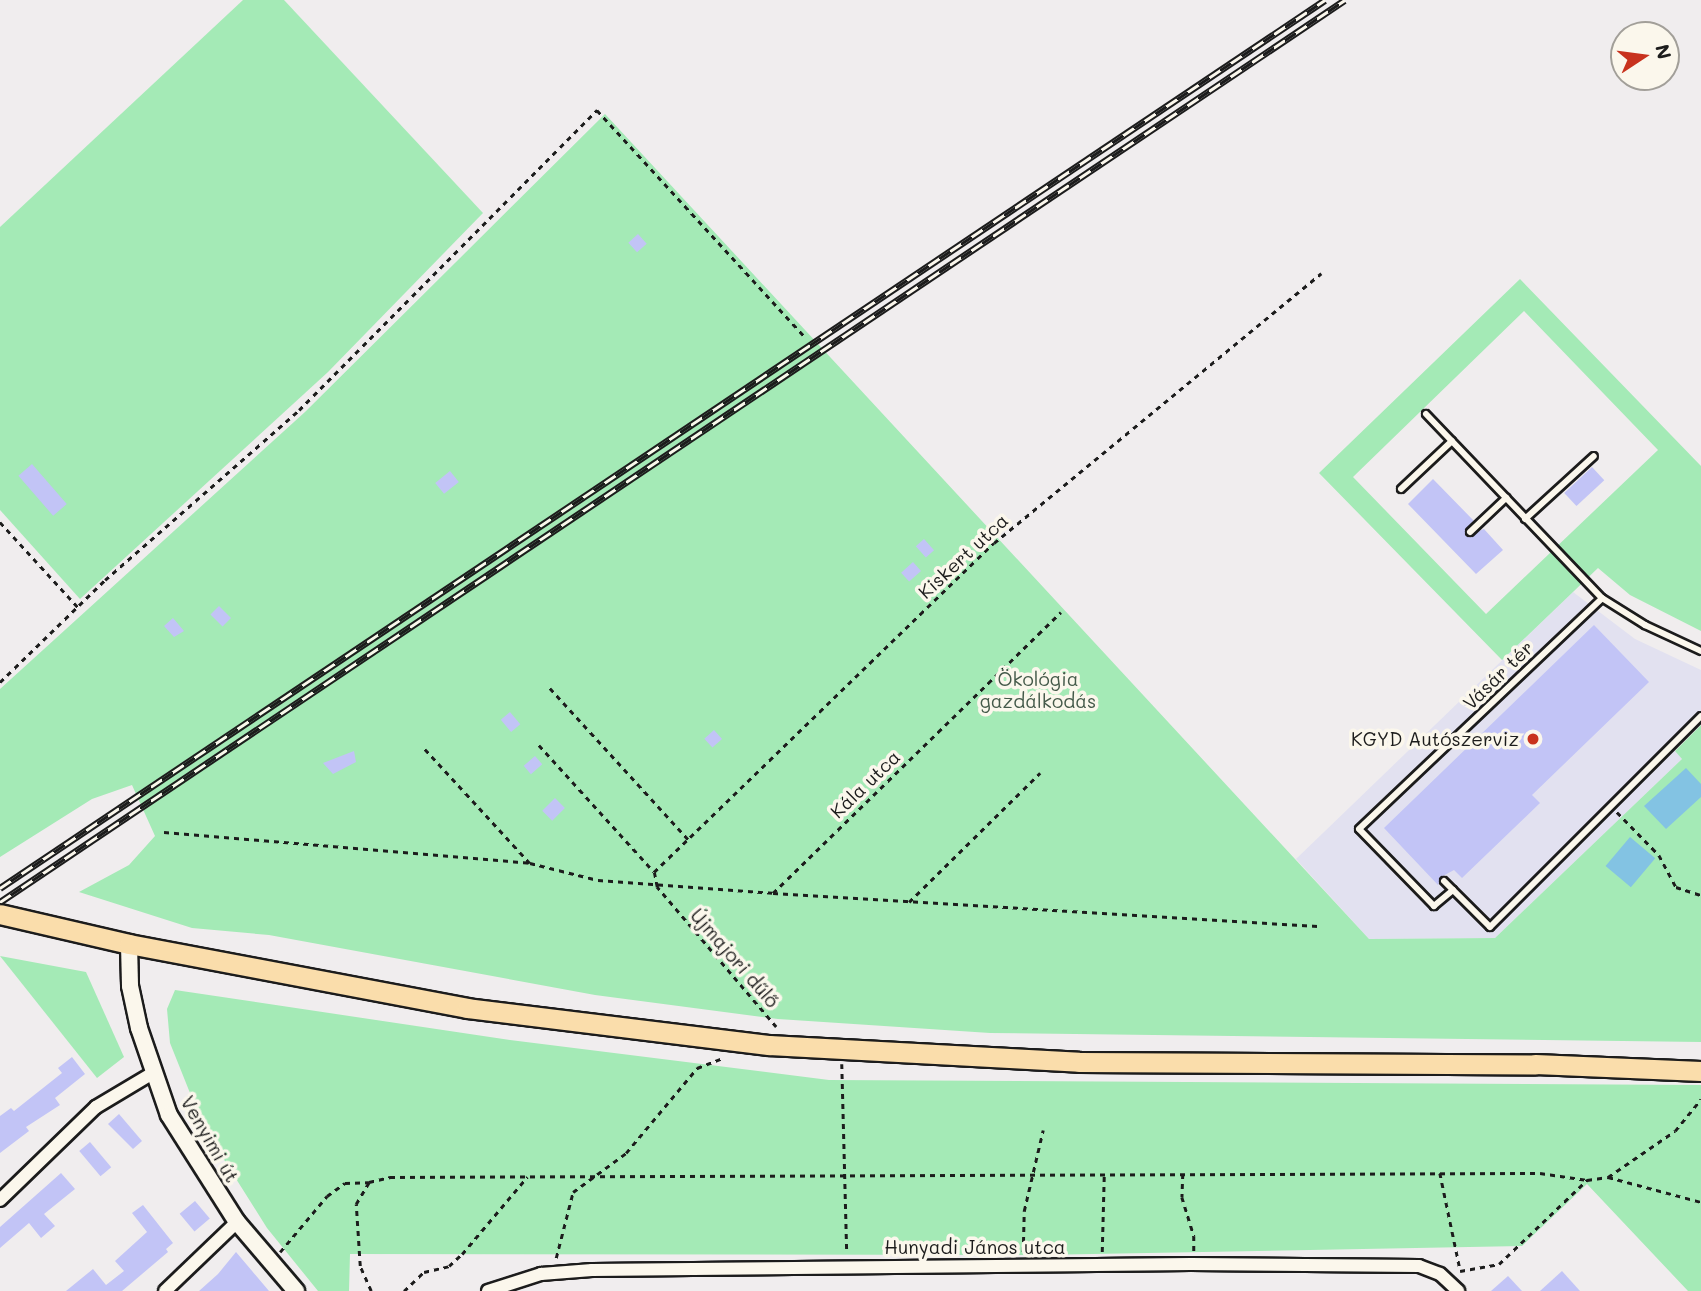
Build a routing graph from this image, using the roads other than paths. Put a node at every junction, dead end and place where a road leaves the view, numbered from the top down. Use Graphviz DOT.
graph roads {
  1 [pos="1426,414"];
  2 [pos="1452,442"];
  3 [pos="1594,456"];
  4 [pos="1401,489"];
  5 [pos="1506,498"];
  6 [pos="1525,519"];
  7 [pos="1470,532"];
  8 [pos="1602,598"];
  9 [pos="1701,651"];
  10 [pos="1701,716"];
  11 [pos="1444,881"];
  12 [pos="1453,890"];
  13 [pos="0,914"];
  14 [pos="129,944"];
  15 [pos="1699,1071"];
  16 [pos="153,1073"];
  17 [pos="0,1200"];
  18 [pos="237,1222"];
  19 [pos="166,1291"];
  20 [pos="296,1291"];
  21 [pos="488,1291"];
  22 [pos="1458,1291"];
  1 -- 2 [label="lane"];
  2 -- 4 [label="lane"];
  2 -- 5 [label="lane"];
  3 -- 6 [label="lane"];
  5 -- 6 [label="lane"];
  5 -- 7 [label="lane"];
  6 -- 8 [label="lane"];
  8 -- 9 [label="lane"];
  8 -- 12 [label="lane, Vásár tér"];
  10 -- 12 [label="lane"];
  11 -- 12 [label="lane"];
  13 -- 14 [label="main road"];
  14 -- 15 [label="main road"];
  14 -- 16 [label="street, Venyimi út"];
  16 -- 17 [label="street"];
  16 -- 18 [label="street, Venyimi út"];
  18 -- 19 [label="street"];
  18 -- 20 [label="street, Venyimi út"];
  21 -- 22 [label="street, Hunyadi János utca"];
}
